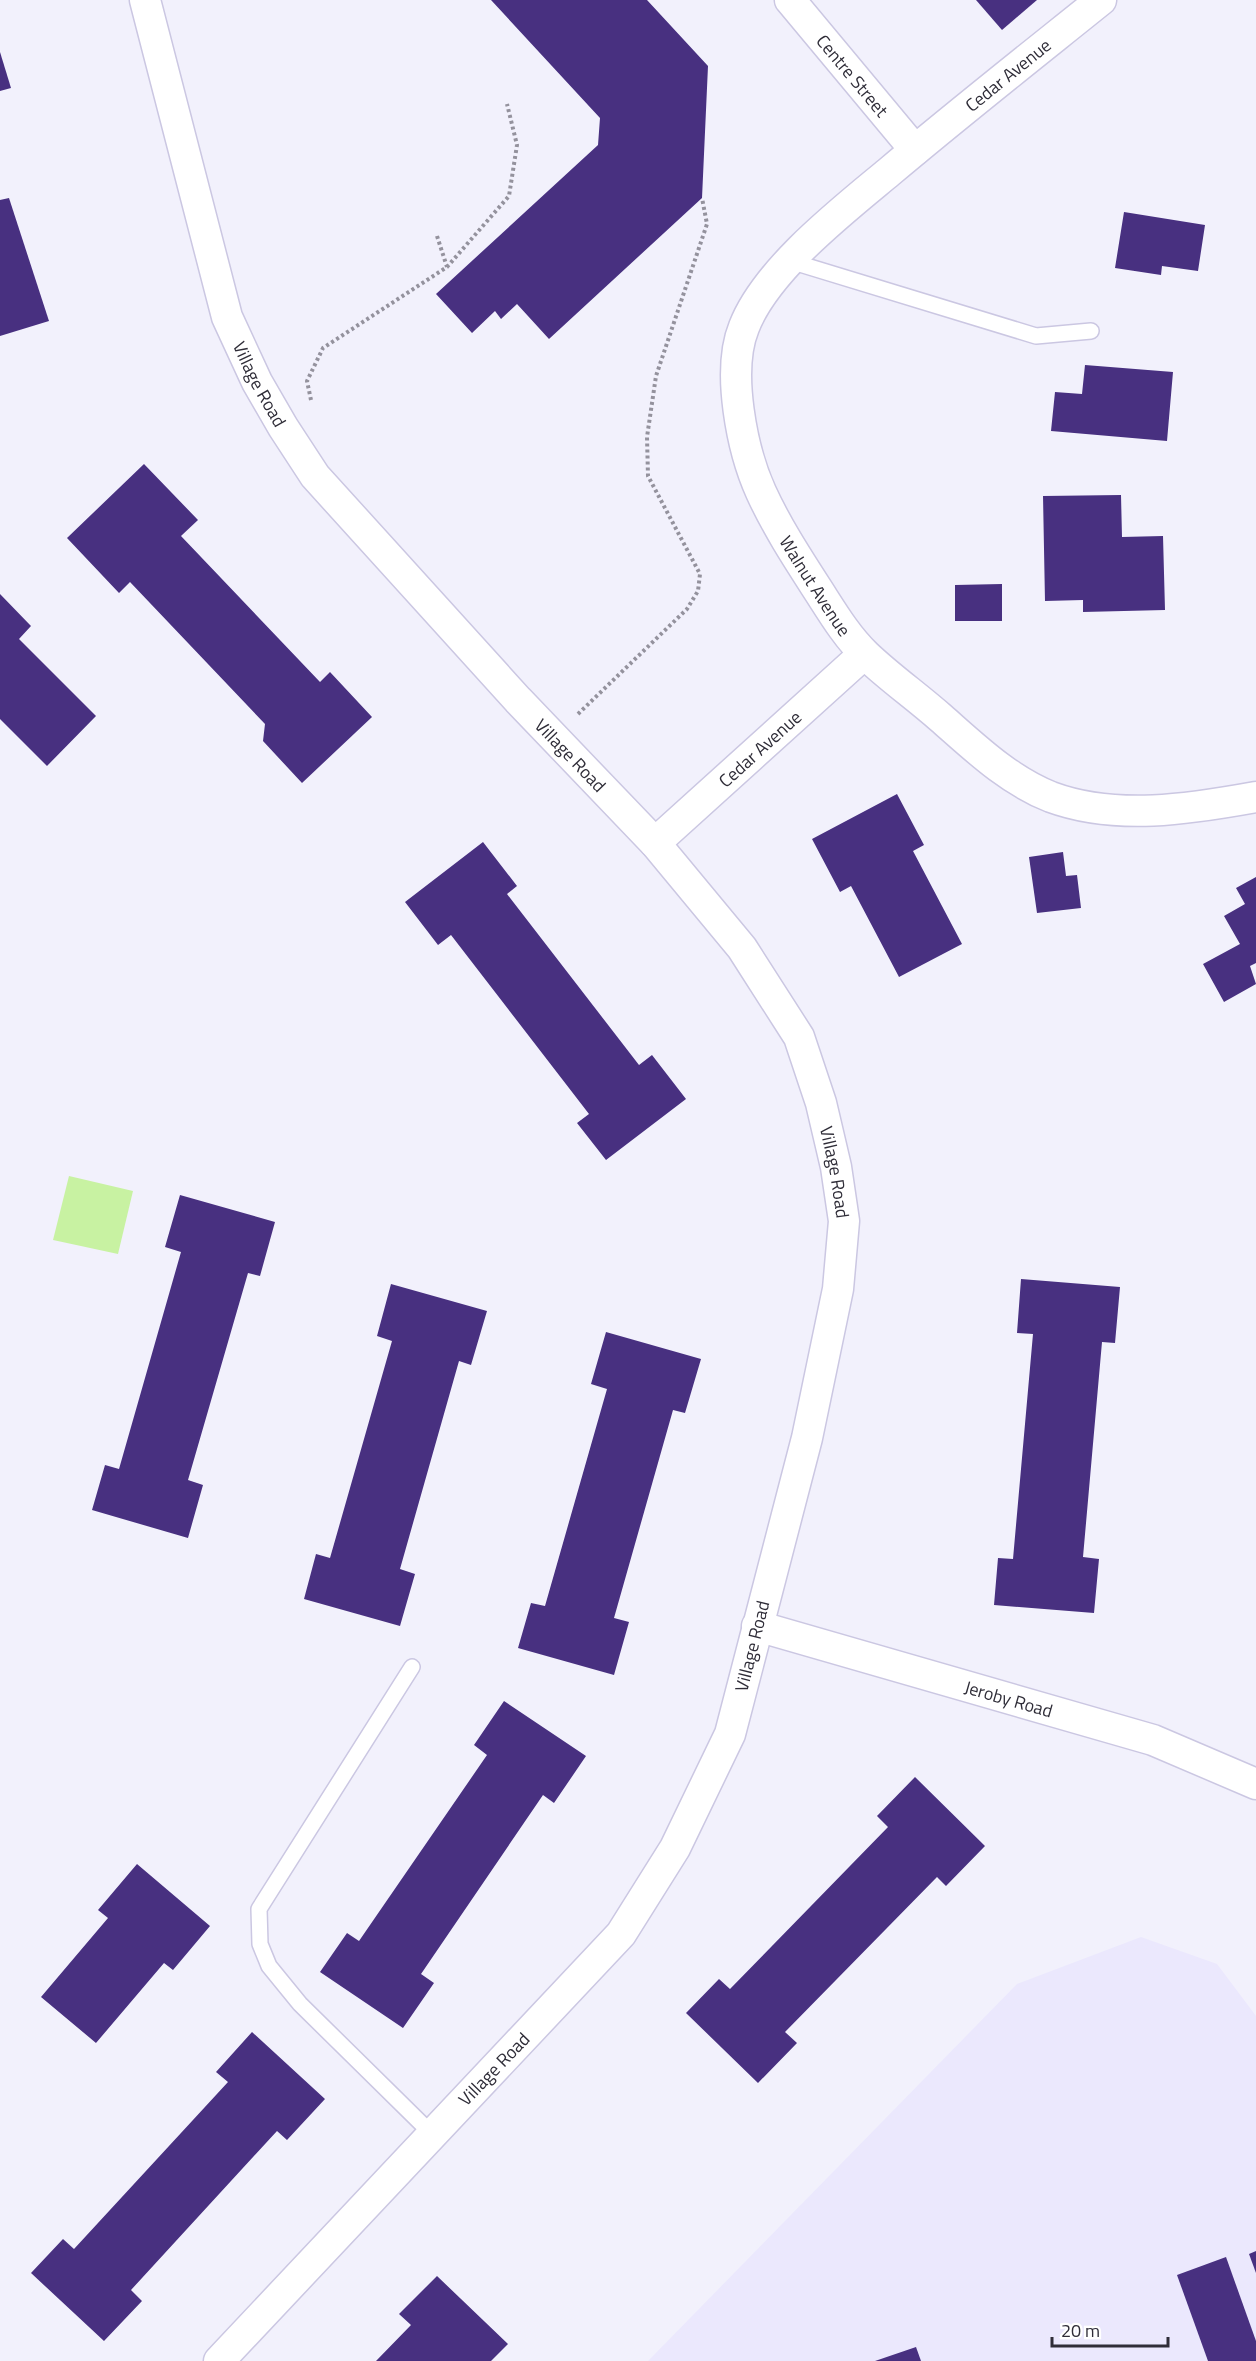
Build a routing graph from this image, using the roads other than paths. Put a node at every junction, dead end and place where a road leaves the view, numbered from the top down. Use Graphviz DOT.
graph roads {
  1 [pos="145,0"];
  2 [pos="790,0"];
  3 [pos="1101,0"];
  4 [pos="915,150"];
  5 [pos="790,261"];
  6 [pos="1091,331"];
  7 [pos="864,654"];
  8 [pos="1256,797"];
  9 [pos="655,843"];
  10 [pos="756,1626"];
  11 [pos="412,1667"];
  12 [pos="1256,1784"];
  13 [pos="432,2134"];
  14 [pos="219,2361"];
  1 -- 9 [label="street, Village Road"];
  2 -- 4 [label="street, Centre Street"];
  3 -- 4 [label="street, Cedar Avenue"];
  4 -- 5 [label="street, Walnut Avenue"];
  5 -- 6 [label="lane"];
  5 -- 7 [label="street, Walnut Avenue"];
  7 -- 8 [label="street, Walnut Avenue"];
  7 -- 9 [label="street, Cedar Avenue"];
  9 -- 10 [label="street, Village Road"];
  10 -- 12 [label="street, Jeroby Road"];
  10 -- 13 [label="street, Village Road"];
  11 -- 13 [label="lane"];
  13 -- 14 [label="street, Village Road"];
}
